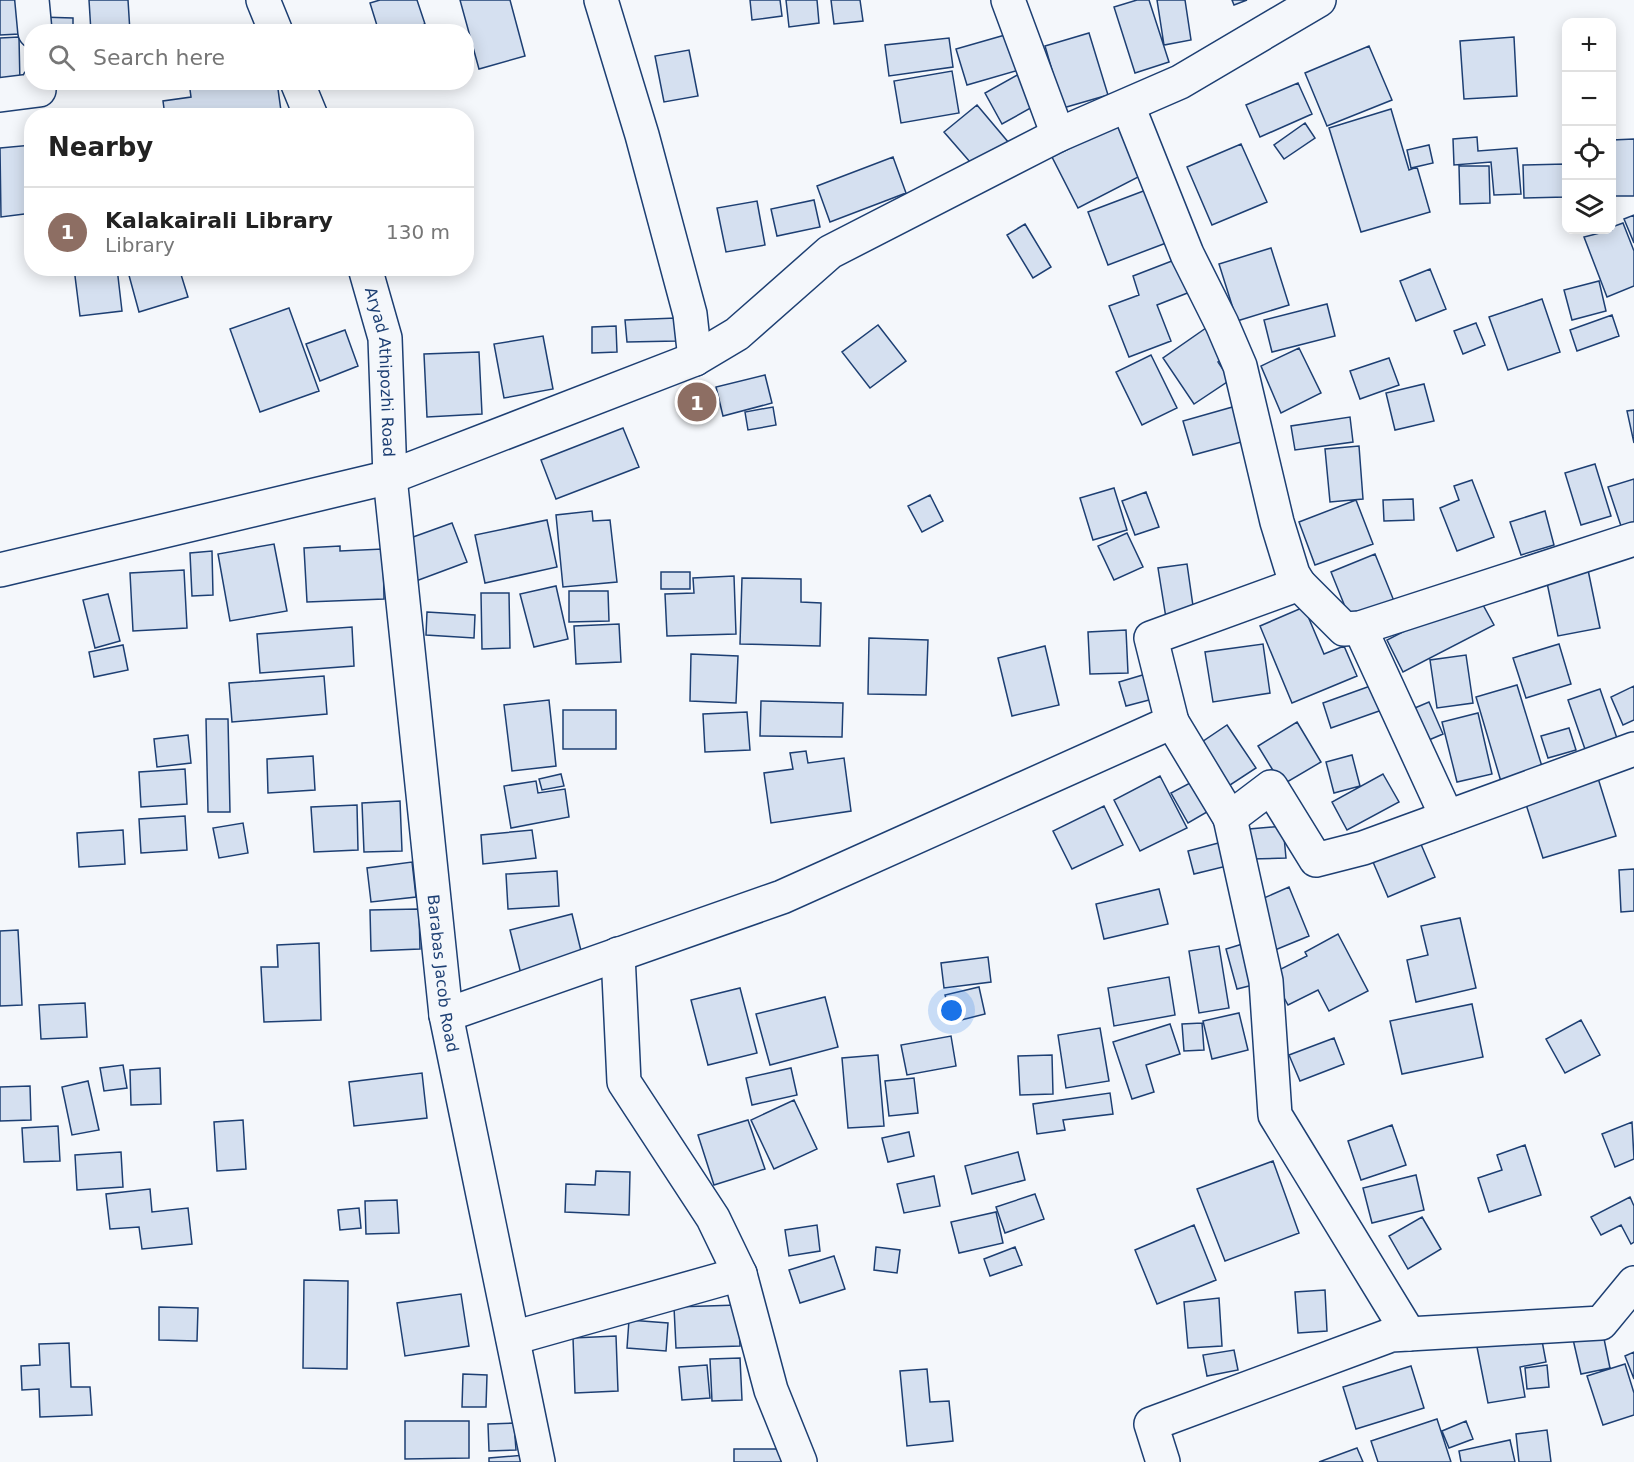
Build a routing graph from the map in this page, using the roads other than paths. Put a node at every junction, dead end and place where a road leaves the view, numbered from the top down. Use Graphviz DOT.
graph roads {
  1 [pos="32,0"];
  2 [pos="262,0"];
  3 [pos="601,0"];
  4 [pos="1008,0"];
  5 [pos="1319,0"];
  6 [pos="34,24"];
  7 [pos="272,24"];
  8 [pos="39,90"];
  9 [pos="300,90"];
  10 [pos="0,95"];
  11 [pos="1128,106"];
  12 [pos="308,108"];
  13 [pos="1058,135"];
  14 [pos="367,276"];
  15 [pos="695,359"];
  16 [pos="390,477"];
  17 [pos="1634,539"];
  18 [pos="0,570"];
  19 [pos="1299,584"];
  20 [pos="1360,628"];
  21 [pos="1172,722"];
  22 [pos="1634,749"];
  23 [pos="1447,817"];
  24 [pos="1230,818"];
  25 [pos="618,954"];
  26 [pos="446,1015"];
  27 [pos="740,1274"];
  28 [pos="1634,1283"];
  29 [pos="1409,1334"];
  30 [pos="513,1338"];
  31 [pos="538,1462"];
  32 [pos="800,1462"];
  33 [pos="1163,1462"];
  1 -- 6 [label="street"];
  2 -- 7 [label="street"];
  3 -- 15 [label="street"];
  4 -- 13 [label="street"];
  5 -- 11 [label="street"];
  8 -- 10 [label="street"];
  9 -- 12 [label="street"];
  11 -- 13 [label="street"];
  11 -- 19 [label="street"];
  13 -- 15 [label="street"];
  14 -- 16 [label="street, Aryad Athipozhi Road"];
  15 -- 16 [label="street"];
  16 -- 18 [label="street"];
  16 -- 26 [label="street, Barabas Jacob Road"];
  17 -- 20 [label="street"];
  19 -- 20 [label="street"];
  19 -- 21 [label="street"];
  20 -- 23 [label="street"];
  21 -- 24 [label="street"];
  21 -- 25 [label="street"];
  22 -- 23 [label="street"];
  23 -- 24 [label="street"];
  24 -- 29 [label="street"];
  25 -- 26 [label="street"];
  25 -- 27 [label="street"];
  26 -- 30 [label="street, Barabas Jacob Road"];
  27 -- 30 [label="street"];
  27 -- 32 [label="street"];
  28 -- 29 [label="street"];
  29 -- 33 [label="street"];
  30 -- 31 [label="street, Barabas Jacob Road"];
}
